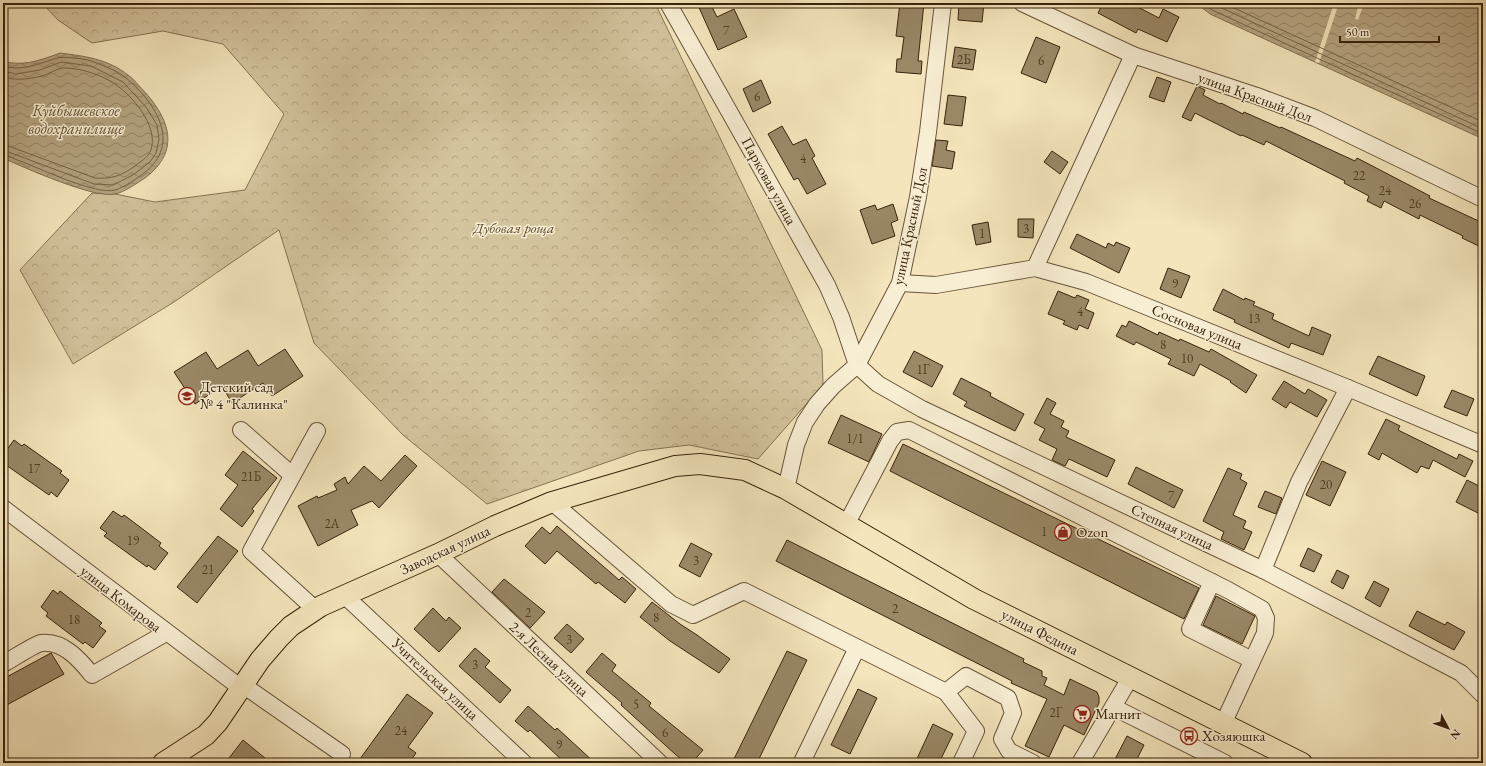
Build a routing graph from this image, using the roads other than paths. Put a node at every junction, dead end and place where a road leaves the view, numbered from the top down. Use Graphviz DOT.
graph roads {
  1 [pos="668,3"];
  2 [pos="943,3"];
  3 [pos="1022,3"];
  4 [pos="1133,55"];
  5 [pos="1483,199"];
  6 [pos="1035,268"];
  7 [pos="900,283"];
  8 [pos="857,365"];
  9 [pos="1348,388"];
  10 [pos="241,430"];
  11 [pos="317,431"];
  12 [pos="1483,445"];
  13 [pos="292,475"];
  14 [pos="786,488"];
  15 [pos="552,502"];
  16 [pos="3,508"];
  17 [pos="846,523"];
  18 [pos="438,554"];
  19 [pos="1263,570"];
  20 [pos="1212,582"];
  21 [pos="345,596"];
  22 [pos="316,610"];
  23 [pos="166,633"];
  24 [pos="857,648"];
  25 [pos="1252,660"];
  26 [pos="3,664"];
  27 [pos="1130,678"];
  28 [pos="242,686"];
  29 [pos="946,692"];
  30 [pos="1483,695"];
  31 [pos="1113,707"];
  32 [pos="1223,724"];
  33 [pos="342,754"];
  34 [pos="163,763"];
  35 [pos="524,763"];
  36 [pos="660,763"];
  37 [pos="804,763"];
  38 [pos="961,763"];
  39 [pos="1033,763"];
  40 [pos="1080,763"];
  41 [pos="1225,763"];
  42 [pos="1302,763"];
  1 -- 8 [label="street, Парковая улица"];
  2 -- 7 [label="street, улица Красный Дол"];
  3 -- 4 [label="street, улица Красный Дол"];
  4 -- 5 [label="street, улица Красный Дол"];
  4 -- 6 [label="street"];
  6 -- 7 [label="street, Сосновая улица"];
  6 -- 9 [label="street, Сосновая улица"];
  7 -- 8 [label="street, улица Красный Дол"];
  8 -- 14 [label="street, улица Красный Дол"];
  8 -- 19 [label="street, Степная улица"];
  9 -- 12 [label="street, Сосновая улица"];
  9 -- 19 [label="street"];
  10 -- 13 [label="street"];
  11 -- 13 [label="street"];
  13 -- 22 [label="street"];
  14 -- 15 [label="main road, Заводская улица"];
  14 -- 17 [label="main road, улица Федина"];
  15 -- 18 [label="main road, Заводская улица"];
  15 -- 24 [label="street"];
  16 -- 23 [label="street, улица Комарова"];
  17 -- 20 [label="street"];
  17 -- 27 [label="main road, улица Федина"];
  18 -- 21 [label="main road, Заводская улица"];
  18 -- 36 [label="street, 2-я Лесная улица"];
  19 -- 30 [label="street, Степная улица"];
  20 -- 25 [label="street"];
  20 -- 25 [label="street"];
  21 -- 22 [label="main road, Заводская улица"];
  21 -- 35 [label="street, Учительская улица"];
  22 -- 28 [label="main road, Заводская улица"];
  23 -- 26 [label="street"];
  23 -- 28 [label="street, улица Комарова"];
  24 -- 29 [label="street"];
  24 -- 37 [label="street"];
  25 -- 32 [label="street"];
  27 -- 31 [label="street"];
  27 -- 32 [label="main road, улица Федина"];
  28 -- 33 [label="street, улица Комарова"];
  28 -- 34 [label="main road, Заводская улица"];
  29 -- 38 [label="street"];
  29 -- 39 [label="street"];
  31 -- 40 [label="street"];
  31 -- 41 [label="street"];
  32 -- 42 [label="main road, улица Федина"];
}
